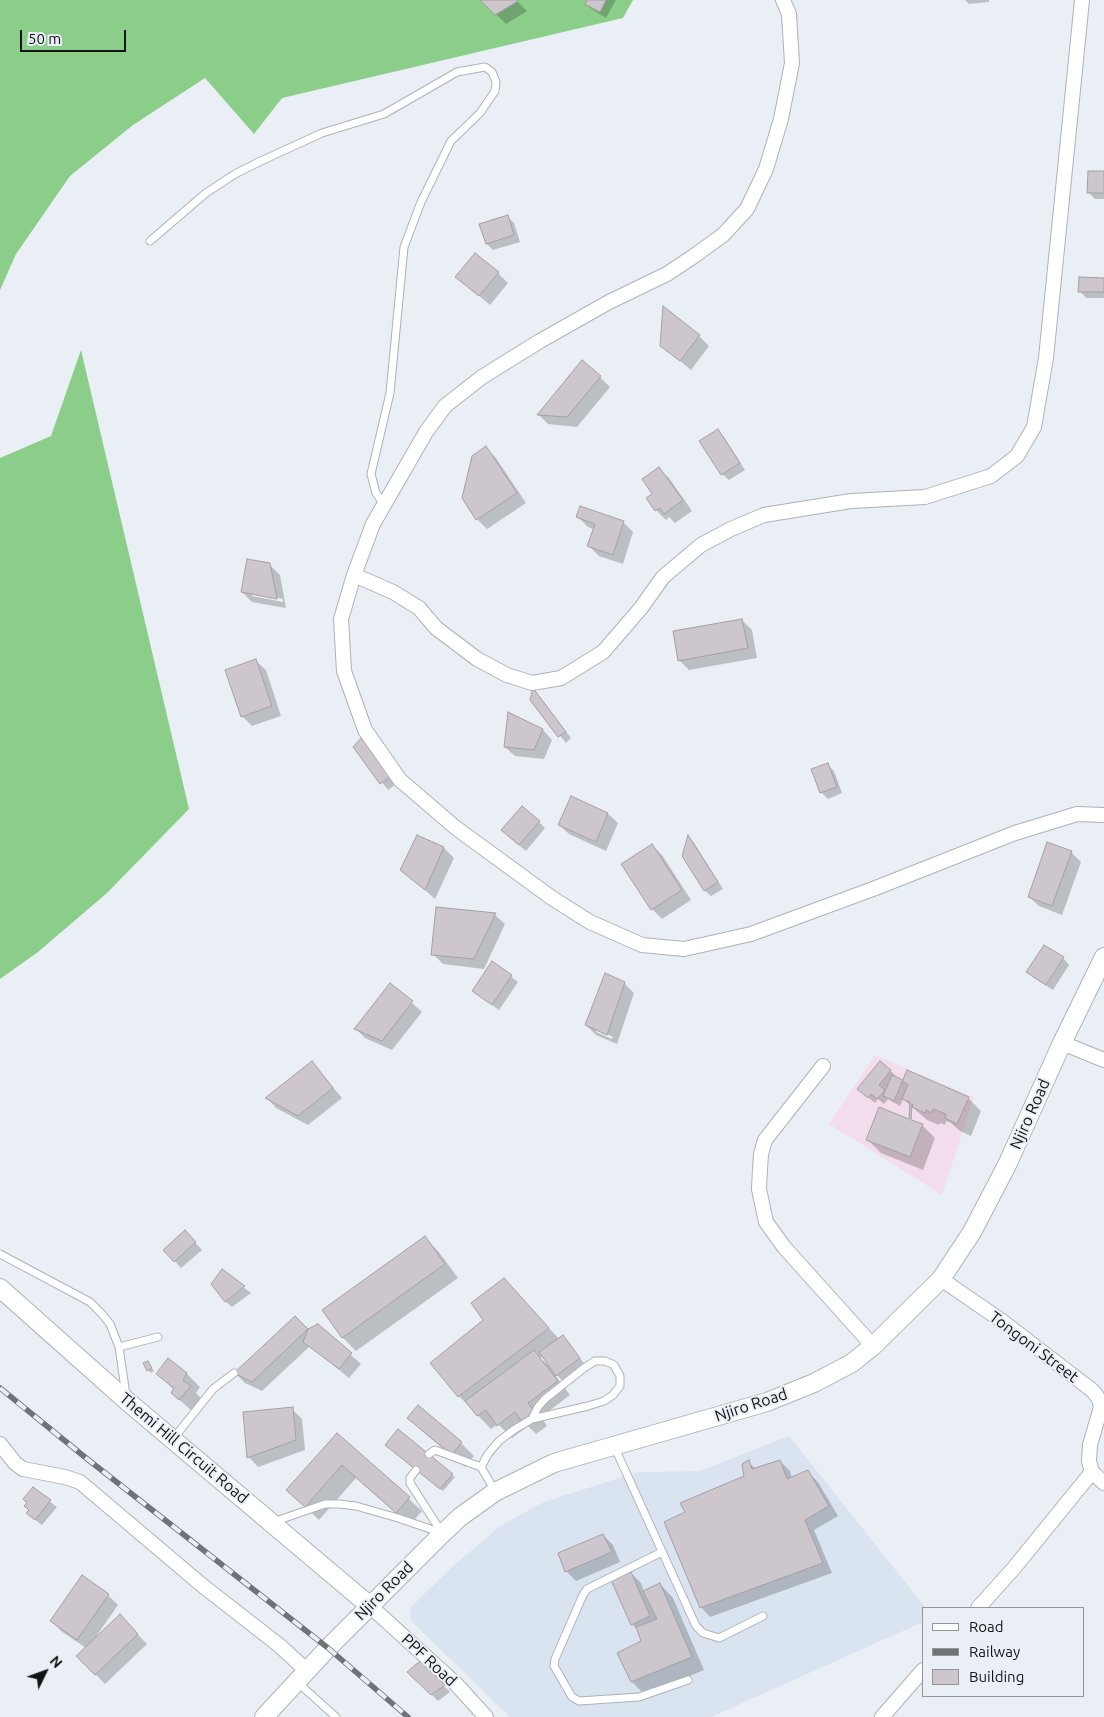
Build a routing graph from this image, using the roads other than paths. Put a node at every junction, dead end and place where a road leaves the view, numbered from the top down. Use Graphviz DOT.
graph roads {
  1 [pos="783,0"];
  2 [pos="1082,0"];
  3 [pos="150,241"];
  4 [pos="384,505"];
  5 [pos="354,575"];
  6 [pos="1104,815"];
  7 [pos="1104,956"];
  8 [pos="1062,1043"];
  9 [pos="1104,1060"];
  10 [pos="823,1066"];
  11 [pos="0,1249"];
  12 [pos="2,1255"];
  13 [pos="941,1279"];
  14 [pos="0,1288"];
  15 [pos="158,1337"];
  16 [pos="873,1346"];
  17 [pos="119,1347"];
  18 [pos="234,1373"];
  19 [pos="127,1401"];
  20 [pos="532,1419"];
  21 [pos="173,1439"];
  22 [pos="0,1444"];
  23 [pos="614,1446"];
  24 [pos="429,1454"];
  25 [pos="481,1467"];
  26 [pos="416,1470"];
  27 [pos="1092,1472"];
  28 [pos="1104,1483"];
  29 [pos="496,1492"];
  30 [pos="272,1523"];
  31 [pos="442,1534"];
  32 [pos="662,1552"];
  33 [pos="370,1606"];
  34 [pos="979,1607"];
  35 [pos="763,1616"];
  36 [pos="922,1671"];
  37 [pos="301,1676"];
  38 [pos="688,1680"];
  39 [pos="264,1717"];
  40 [pos="336,1717"];
  41 [pos="486,1717"];
  42 [pos="882,1717"];
  1 -- 4 [label="street"];
  2 -- 5 [label="street"];
  3 -- 4 [label="lane"];
  4 -- 5 [label="street"];
  5 -- 6 [label="street"];
  7 -- 8 [label="street, Njiro Road"];
  8 -- 9 [label="street"];
  8 -- 13 [label="street, Njiro Road"];
  10 -- 16 [label="street"];
  11 -- 12 [label="lane"];
  12 -- 17 [label="lane"];
  13 -- 16 [label="street, Njiro Road"];
  13 -- 27 [label="street, Tongoni Street"];
  14 -- 19 [label="street, Themi Hill Circuit Road"];
  15 -- 17 [label="lane"];
  16 -- 23 [label="street, Njiro Road"];
  17 -- 19 [label="lane"];
  18 -- 21 [label="lane"];
  19 -- 21 [label="street, Themi Hill Circuit Road"];
  20 -- 20 [label="lane"];
  20 -- 25 [label="lane"];
  21 -- 30 [label="street, Themi Hill Circuit Road"];
  22 -- 37 [label="street"];
  23 -- 29 [label="street, Njiro Road"];
  23 -- 32 [label="lane"];
  24 -- 25 [label="lane"];
  25 -- 29 [label="lane"];
  26 -- 31 [label="lane"];
  27 -- 28 [label="street"];
  27 -- 34 [label="street"];
  29 -- 31 [label="street, Njiro Road"];
  30 -- 31 [label="lane"];
  30 -- 33 [label="street, Themi Hill Circuit Road"];
  31 -- 33 [label="street, Njiro Road"];
  32 -- 35 [label="lane"];
  32 -- 38 [label="lane"];
  33 -- 37 [label="street, Njiro Road"];
  33 -- 41 [label="street, PPF Road"];
  36 -- 42 [label="street"];
  37 -- 39 [label="street, Njiro Road"];
  37 -- 40 [label="lane"];
}
